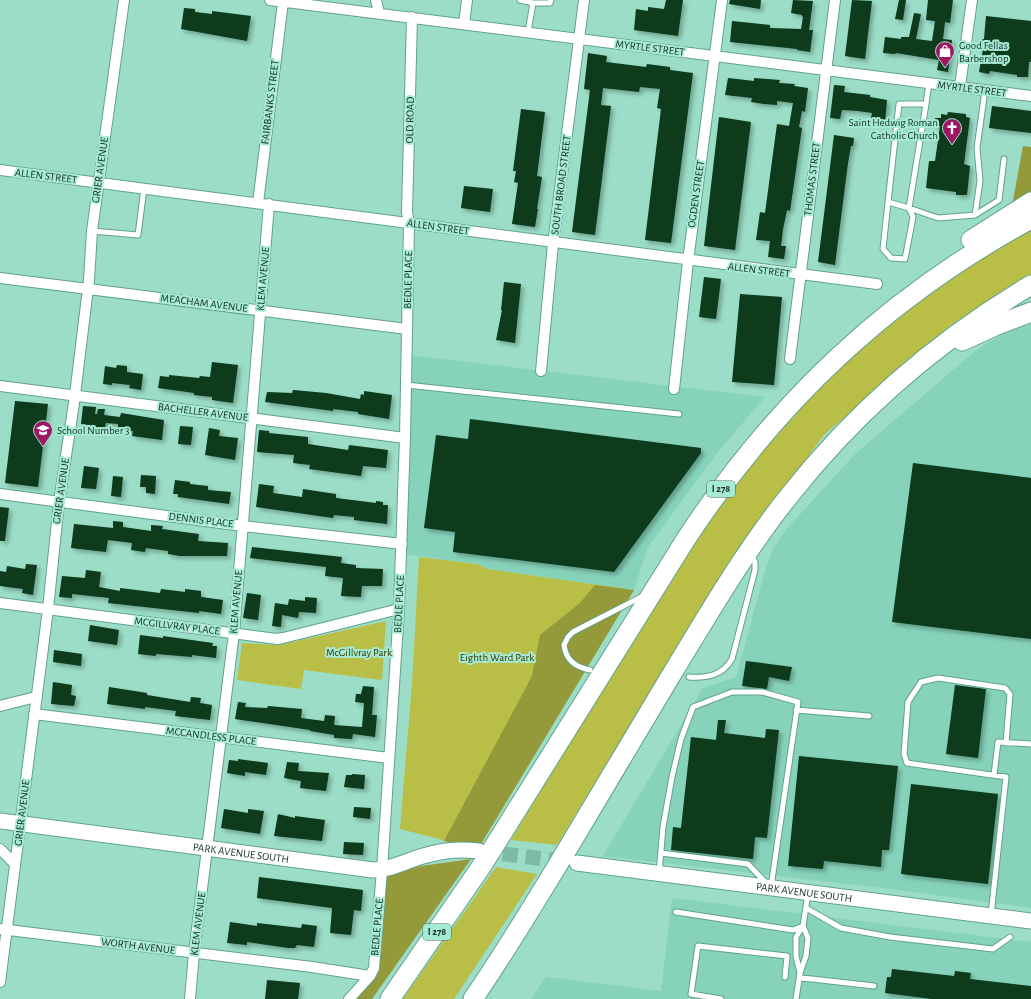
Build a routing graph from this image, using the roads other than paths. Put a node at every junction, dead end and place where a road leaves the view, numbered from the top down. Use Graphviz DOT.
graph roads {
  1 [pos="124,0"];
  2 [pos="270,0"];
  3 [pos="376,0"];
  4 [pos="467,0"];
  5 [pos="520,0"];
  6 [pos="551,0"];
  7 [pos="584,0"];
  8 [pos="722,0"];
  9 [pos="835,0"];
  10 [pos="972,0"];
  11 [pos="283,2"];
  12 [pos="533,3"];
  13 [pos="379,13"];
  14 [pos="412,17"];
  15 [pos="464,24"];
  16 [pos="528,32"];
  17 [pos="579,39"];
  18 [pos="715,56"];
  19 [pos="827,70"];
  20 [pos="929,83"];
  21 [pos="960,86"];
  22 [pos="985,90"];
  23 [pos="1031,96"];
  24 [pos="926,104"];
  25 [pos="1004,159"];
  26 [pos="0,170"];
  27 [pos="98,182"];
  28 [pos="144,188"];
  29 [pos="888,202"];
  30 [pos="1031,202"];
  31 [pos="258,203"];
  32 [pos="270,204"];
  33 [pos="909,208"];
  34 [pos="976,215"];
  35 [pos="1031,219"];
  36 [pos="409,223"];
  37 [pos="92,231"];
  38 [pos="553,244"];
  39 [pos="688,261"];
  40 [pos="800,275"];
  41 [pos="0,278"];
  42 [pos="877,284"];
  43 [pos="1031,285"];
  44 [pos="88,289"];
  45 [pos="261,310"];
  46 [pos="1031,312"];
  47 [pos="407,329"];
  48 [pos="855,341"];
  49 [pos="790,359"];
  50 [pos="921,362"];
  51 [pos="541,371"];
  52 [pos="406,385"];
  53 [pos="0,386"];
  54 [pos="674,389"];
  55 [pos="75,395"];
  56 [pos="679,414"];
  57 [pos="252,418"];
  58 [pos="405,438"];
  59 [pos="0,494"];
  60 [pos="59,502"];
  61 [pos="243,526"];
  62 [pos="402,544"];
  63 [pos="749,550"];
  64 [pos="654,590"];
  65 [pos="0,603"];
  66 [pos="48,609"];
  67 [pos="399,609"];
  68 [pos="234,633"];
  69 [pos="590,670"];
  70 [pos="689,677"];
  71 [pos="36,697"];
  72 [pos="0,706"];
  73 [pos="796,710"];
  74 [pos="34,714"];
  75 [pos="869,716"];
  76 [pos="221,737"];
  77 [pos="1006,743"];
  78 [pos="1031,744"];
  79 [pos="389,758"];
  80 [pos="994,775"];
  81 [pos="0,821"];
  82 [pos="20,824"];
  83 [pos="207,848"];
  84 [pos="0,850"];
  85 [pos="479,851"];
  86 [pos="661,853"];
  87 [pos="577,863"];
  88 [pos="15,864"];
  89 [pos="382,870"];
  90 [pos="659,874"];
  91 [pos="770,888"];
  92 [pos="808,893"];
  93 [pos="806,908"];
  94 [pos="676,912"];
  95 [pos="991,916"];
  96 [pos="1031,921"];
  97 [pos="803,926"];
  98 [pos="3,929"];
  99 [pos="1010,937"];
  100 [pos="194,953"];
  101 [pos="370,976"];
  102 [pos="799,976"];
  103 [pos="785,977"];
  104 [pos="0,982"];
  105 [pos="874,986"];
  106 [pos="190,999"];
  107 [pos="349,999"];
  108 [pos="390,999"];
  109 [pos="473,999"];
  110 [pos="721,999"];
  111 [pos="796,999"];
  1 -- 27 [label="street, GRIER AVENUE"];
  2 -- 11 [label="street, MYRTLE STREET"];
  3 -- 13 [label="street"];
  4 -- 15 [label="street"];
  5 -- 12 [label="lane"];
  6 -- 12 [label="lane"];
  7 -- 17 [label="street, SOUTH BROAD STREET"];
  8 -- 18 [label="street, OGDEN STREET"];
  9 -- 19 [label="street, THOMAS STREET"];
  10 -- 21 [label="street"];
  11 -- 13 [label="street, MYRTLE STREET"];
  11 -- 31 [label="street, FAIRBANKS STREET"];
  12 -- 16 [label="lane"];
  13 -- 14 [label="street, MYRTLE STREET"];
  14 -- 15 [label="street, MYRTLE STREET"];
  14 -- 36 [label="street, OLD ROAD"];
  15 -- 16 [label="street, MYRTLE STREET"];
  16 -- 17 [label="street, MYRTLE STREET"];
  17 -- 18 [label="street, MYRTLE STREET"];
  17 -- 38 [label="street, SOUTH BROAD STREET"];
  18 -- 19 [label="street, MYRTLE STREET"];
  18 -- 39 [label="street, OGDEN STREET"];
  19 -- 20 [label="street, MYRTLE STREET"];
  19 -- 40 [label="street, THOMAS STREET"];
  20 -- 21 [label="street, MYRTLE STREET"];
  20 -- 24 [label="lane"];
  21 -- 22 [label="street, MYRTLE STREET"];
  22 -- 23 [label="street, MYRTLE STREET"];
  22 -- 34 [label="lane"];
  24 -- 29 [label="lane"];
  24 -- 33 [label="lane"];
  25 -- 34 [label="lane"];
  26 -- 27 [label="street, ALLEN STREET"];
  27 -- 28 [label="street, ALLEN STREET"];
  27 -- 37 [label="street, GRIER AVENUE"];
  28 -- 31 [label="street, ALLEN STREET"];
  28 -- 37 [label="lane"];
  29 -- 33 [label="lane"];
  29 -- 33 [label="lane"];
  30 -- 48 [label="highway"];
  31 -- 32 [label="street, ALLEN STREET"];
  32 -- 36 [label="street, ALLEN STREET"];
  32 -- 45 [label="street, KLEM AVENUE"];
  33 -- 34 [label="lane"];
  35 -- 48 [label="highway, I 278"];
  36 -- 38 [label="street, ALLEN STREET"];
  36 -- 47 [label="street, BEDLE PLACE"];
  37 -- 44 [label="street, GRIER AVENUE"];
  38 -- 39 [label="street, ALLEN STREET"];
  38 -- 51 [label="street, SOUTH BROAD STREET"];
  39 -- 40 [label="street, ALLEN STREET"];
  39 -- 54 [label="street, OGDEN STREET"];
  40 -- 42 [label="street, ALLEN STREET"];
  40 -- 49 [label="street, THOMAS STREET"];
  41 -- 44 [label="street, MEACHAM AVENUE"];
  43 -- 50 [label="highway"];
  44 -- 45 [label="street, MEACHAM AVENUE"];
  44 -- 55 [label="street, GRIER AVENUE"];
  45 -- 47 [label="street, MEACHAM AVENUE"];
  45 -- 57 [label="street, KLEM AVENUE"];
  46 -- 50 [label="highway"];
  47 -- 52 [label="street, BEDLE PLACE"];
  48 -- 64 [label="highway, I 278"];
  50 -- 63 [label="highway"];
  52 -- 56 [label="lane"];
  52 -- 58 [label="street, BEDLE PLACE"];
  53 -- 55 [label="street, BACHELLER AVENUE"];
  55 -- 57 [label="street, BACHELLER AVENUE"];
  55 -- 60 [label="street, GRIER AVENUE"];
  57 -- 58 [label="street, BACHELLER AVENUE"];
  57 -- 61 [label="street, KLEM AVENUE"];
  58 -- 62 [label="street, BEDLE PLACE"];
  59 -- 60 [label="street, DENNIS PLACE"];
  60 -- 61 [label="street, DENNIS PLACE"];
  60 -- 66 [label="street, GRIER AVENUE"];
  61 -- 62 [label="street, DENNIS PLACE"];
  61 -- 68 [label="street, KLEM AVENUE"];
  62 -- 67 [label="street, BEDLE PLACE"];
  63 -- 70 [label="lane"];
  63 -- 109 [label="highway"];
  64 -- 69 [label="lane"];
  64 -- 108 [label="highway, I 278"];
  65 -- 66 [label="street, MCGILLVRAY PLACE"];
  66 -- 68 [label="street, MCGILLVRAY PLACE"];
  66 -- 71 [label="street, GRIER AVENUE"];
  67 -- 68 [label="street, MCGILLVRAY PLACE"];
  67 -- 79 [label="street, BEDLE PLACE"];
  68 -- 76 [label="street, KLEM AVENUE"];
  71 -- 72 [label="street"];
  71 -- 74 [label="street, GRIER AVENUE"];
  73 -- 75 [label="lane"];
  73 -- 86 [label="lane"];
  73 -- 91 [label="lane"];
  74 -- 76 [label="street, MCCANDLESS PLACE"];
  74 -- 82 [label="street, GRIER AVENUE"];
  76 -- 79 [label="street, MCCANDLESS PLACE"];
  76 -- 83 [label="street, KLEM AVENUE"];
  77 -- 78 [label="lane"];
  77 -- 80 [label="lane"];
  77 -- 80 [label="lane"];
  79 -- 89 [label="street, BEDLE PLACE"];
  80 -- 95 [label="lane"];
  81 -- 82 [label="street, PARK AVENUE SOUTH"];
  82 -- 83 [label="street, PARK AVENUE SOUTH"];
  82 -- 88 [label="street, GRIER AVENUE"];
  83 -- 89 [label="street, PARK AVENUE SOUTH"];
  83 -- 100 [label="street, KLEM AVENUE"];
  84 -- 88 [label="street"];
  85 -- 89 [label="street, PARK AVENUE SOUTH"];
  86 -- 90 [label="lane"];
  86 -- 91 [label="lane"];
  87 -- 90 [label="street, PARK AVENUE SOUTH"];
  88 -- 98 [label="street, GRIER AVENUE"];
  89 -- 101 [label="street, BEDLE PLACE"];
  90 -- 91 [label="street, PARK AVENUE SOUTH"];
  91 -- 92 [label="street, PARK AVENUE SOUTH"];
  92 -- 93 [label="lane"];
  92 -- 95 [label="street, PARK AVENUE SOUTH"];
  93 -- 97 [label="lane"];
  93 -- 99 [label="lane"];
  94 -- 97 [label="lane"];
  95 -- 96 [label="street, PARK AVENUE SOUTH"];
  97 -- 102 [label="lane"];
  97 -- 102 [label="lane"];
  98 -- 100 [label="street, WORTH AVENUE"];
  98 -- 104 [label="street, GRIER AVENUE"];
  100 -- 101 [label="street, WORTH AVENUE"];
  100 -- 106 [label="street, KLEM AVENUE"];
  101 -- 107 [label="street, BEDLE PLACE"];
  102 -- 105 [label="lane"];
  102 -- 111 [label="lane"];
  103 -- 110 [label="lane"];
}
